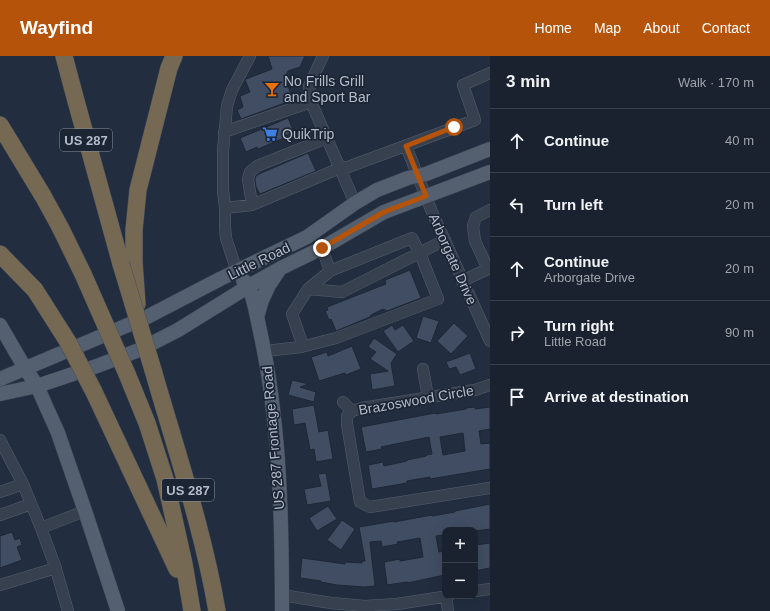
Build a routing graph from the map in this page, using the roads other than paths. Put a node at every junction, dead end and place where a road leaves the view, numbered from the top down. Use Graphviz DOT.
graph roads {
  1 [pos="64,56"];
  2 [pos="174,56"];
  3 [pos="250,56"];
  4 [pos="323,56"];
  5 [pos="490,74"];
  6 [pos="311,102"];
  7 [pos="0,125"];
  8 [pos="224,132"];
  9 [pos="327,138"];
  10 [pos="406,146"];
  11 [pos="490,149"];
  12 [pos="340,168"];
  13 [pos="490,172"];
  14 [pos="418,176"];
  15 [pos="426,196"];
  16 [pos="355,203"];
  17 [pos="252,205"];
  18 [pos="225,208"];
  19 [pos="490,210"];
  20 [pos="445,240"];
  21 [pos="322,248"];
  22 [pos="420,253"];
  23 [pos="0,254"];
  24 [pos="128,263"];
  25 [pos="281,268"];
  26 [pos="330,270"];
  27 [pos="489,271"];
  28 [pos="237,272"];
  29 [pos="462,280"];
  30 [pos="249,286"];
  31 [pos="308,289"];
  32 [pos="257,317"];
  33 [pos="0,325"];
  34 [pos="489,336"];
  35 [pos="303,346"];
  36 [pos="265,351"];
  37 [pos="25,368"];
  38 [pos="423,369"];
  39 [pos="0,379"];
  40 [pos="490,385"];
  41 [pos="37,386"];
  42 [pos="0,394"];
  43 [pos="428,397"];
  44 [pos="343,402"];
  45 [pos="352,411"];
  46 [pos="0,440"];
  47 [pos="23,484"];
  48 [pos="490,488"];
  49 [pos="0,492"];
  50 [pos="31,504"];
  51 [pos="85,511"];
  52 [pos="0,516"];
  53 [pos="41,528"];
  54 [pos="56,568"];
  55 [pos="0,585"];
  56 [pos="490,589"];
  57 [pos="478,591"];
  58 [pos="282,595"];
  59 [pos="442,597"];
  60 [pos="447,599"];
  61 [pos="192,608"];
  62 [pos="68,611"];
  63 [pos="118,611"];
  64 [pos="217,611"];
  65 [pos="282,611"];
  66 [pos="448,611"];
  1 -- 24 [label="highway, US 287"];
  2 -- 24 [label="highway"];
  3 -- 8 [label="street"];
  4 -- 6 [label="street"];
  5 -- 10 [label="street"];
  6 -- 8 [label="street"];
  6 -- 9 [label="street"];
  7 -- 61 [label="highway, US 287, bridge"];
  8 -- 18 [label="street"];
  9 -- 12 [label="street"];
  9 -- 17 [label="street"];
  10 -- 12 [label="street"];
  10 -- 14 [label="street, Arborgate Drive"];
  11 -- 14 [label="main road, Little Road"];
  12 -- 16 [label="street"];
  12 -- 17 [label="street"];
  13 -- 15 [label="main road, Little Road"];
  14 -- 15 [label="street, Arborgate Drive"];
  14 -- 16 [label="main road, Little Road"];
  15 -- 20 [label="street, Arborgate Drive"];
  15 -- 21 [label="main road, Little Road"];
  16 -- 28 [label="main road, Little Road"];
  17 -- 18 [label="street"];
  18 -- 28 [label="street"];
  19 -- 27 [label="street"];
  20 -- 22 [label="street"];
  20 -- 29 [label="street, Arborgate Drive"];
  21 -- 25 [label="main road, Little Road"];
  21 -- 26 [label="street"];
  22 -- 26 [label="street"];
  22 -- 31 [label="street"];
  22 -- 35 [label="street"];
  23 -- 61 [label="highway, bridge"];
  24 -- 64 [label="highway, US 287, bridge"];
  25 -- 30 [label="main road, Little Road"];
  25 -- 32 [label="main road"];
  26 -- 31 [label="street"];
  27 -- 29 [label="street"];
  28 -- 30 [label="main road, US 287 Frontage Road"];
  28 -- 37 [label="main road, Little Road"];
  29 -- 34 [label="street, Arborgate Drive"];
  30 -- 32 [label="main road, US 287 Frontage Road"];
  30 -- 41 [label="main road, Little Road"];
  31 -- 35 [label="street"];
  32 -- 36 [label="main road, US 287 Frontage Road"];
  33 -- 37 [label="main road"];
  35 -- 36 [label="street"];
  36 -- 58 [label="main road, US 287 Frontage Road"];
  37 -- 39 [label="main road, Little Road"];
  37 -- 41 [label="main road"];
  38 -- 43 [label="street"];
  40 -- 43 [label="street, Brazoswood Circle"];
  41 -- 42 [label="main road, Little Road"];
  41 -- 51 [label="main road"];
  43 -- 45 [label="street, Brazoswood Circle"];
  44 -- 45 [label="street"];
  45 -- 48 [label="street, Brazoswood Circle"];
  46 -- 47 [label="street"];
  47 -- 49 [label="street"];
  47 -- 50 [label="street"];
  50 -- 52 [label="street"];
  50 -- 53 [label="street"];
  51 -- 53 [label="street"];
  51 -- 63 [label="main road"];
  53 -- 54 [label="street"];
  54 -- 55 [label="street"];
  54 -- 62 [label="street"];
  56 -- 57 [label="street"];
  58 -- 59 [label="street"];
  58 -- 65 [label="main road, US 287 Frontage Road"];
  60 -- 66 [label="street"];
}
